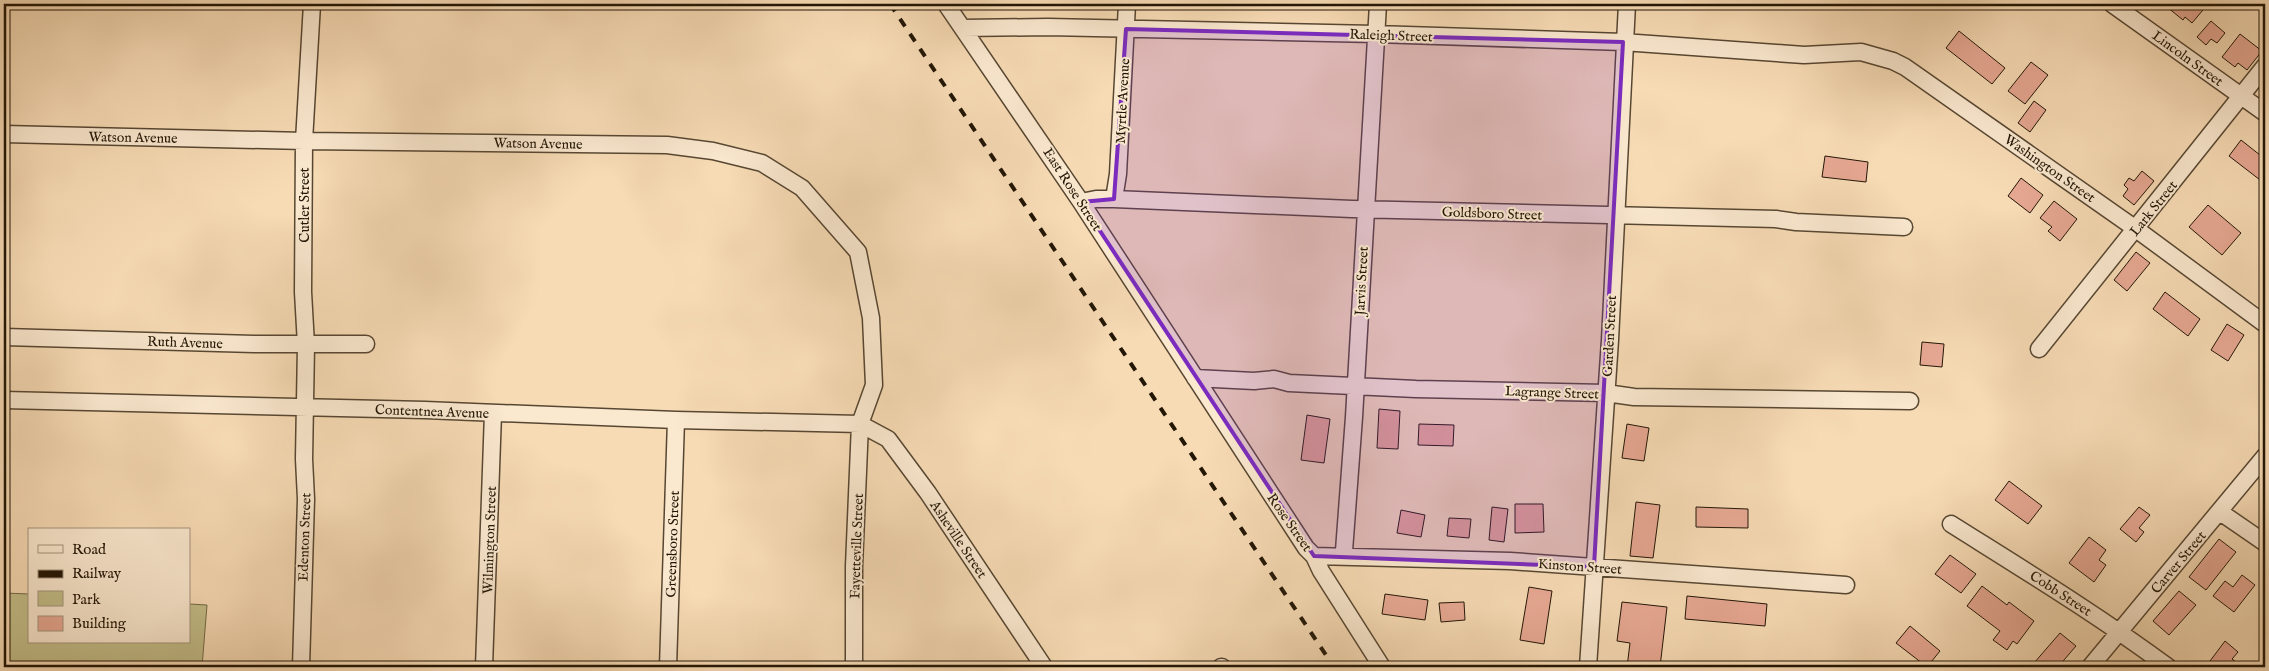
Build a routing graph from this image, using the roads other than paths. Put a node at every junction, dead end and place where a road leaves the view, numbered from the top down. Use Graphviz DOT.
graph roads {
  1 [pos="312,4"];
  2 [pos="946,4"];
  3 [pos="1128,4"];
  4 [pos="1378,4"];
  5 [pos="1627,4"];
  6 [pos="2112,4"];
  7 [pos="963,28"];
  8 [pos="1126,29"];
  9 [pos="1376,34"];
  10 [pos="1624,42"];
  11 [pos="1818,54"];
  12 [pos="2265,66"];
  13 [pos="2241,97"];
  14 [pos="2265,113"];
  15 [pos="4,134"];
  16 [pos="304,141"];
  17 [pos="1114,199"];
  18 [pos="1081,202"];
  19 [pos="1365,208"];
  20 [pos="1615,216"];
  21 [pos="1904,227"];
  22 [pos="2136,229"];
  23 [pos="2265,324"];
  24 [pos="4,337"];
  25 [pos="366,344"];
  26 [pos="306,345"];
  27 [pos="2039,348"];
  28 [pos="1195,378"];
  29 [pos="1356,385"];
  30 [pos="1606,394"];
  31 [pos="4,400"];
  32 [pos="1910,401"];
  33 [pos="304,406"];
  34 [pos="493,413"];
  35 [pos="676,420"];
  36 [pos="860,424"];
  37 [pos="2265,456"];
  38 [pos="2220,512"];
  39 [pos="1950,524"];
  40 [pos="2265,543"];
  41 [pos="1314,556"];
  42 [pos="1347,557"];
  43 [pos="1594,567"];
  44 [pos="1846,585"];
  45 [pos="2120,632"];
  46 [pos="300,667"];
  47 [pos="484,667"];
  48 [pos="668,667"];
  49 [pos="854,667"];
  50 [pos="1044,667"];
  51 [pos="1382,667"];
  52 [pos="1588,667"];
  53 [pos="2090,667"];
  54 [pos="2168,667"];
  1 -- 16 [label="street, Cutler Street"];
  2 -- 7 [label="street, East Rose Street"];
  3 -- 8 [label="street, Myrtle Avenue"];
  4 -- 9 [label="street, Jarvis Street"];
  5 -- 10 [label="street, Garden Street"];
  6 -- 13 [label="street, Lincoln Street"];
  7 -- 8 [label="street, Raleigh Street"];
  7 -- 18 [label="street, East Rose Street"];
  8 -- 9 [label="street, Raleigh Street"];
  8 -- 17 [label="street, Myrtle Avenue"];
  9 -- 10 [label="street, Raleigh Street"];
  9 -- 19 [label="street, Jarvis Street"];
  10 -- 11 [label="street, Raleigh Street"];
  10 -- 20 [label="street, Garden Street"];
  11 -- 22 [label="street, Washington Street"];
  12 -- 13 [label="street, Lark Street"];
  13 -- 14 [label="street, Lincoln Street"];
  13 -- 22 [label="street, Lark Street"];
  15 -- 16 [label="street, Watson Avenue"];
  16 -- 26 [label="street, Cutler Street"];
  16 -- 36 [label="street, Watson Avenue"];
  17 -- 18 [label="street, Goldsboro Street"];
  17 -- 19 [label="street, Goldsboro Street"];
  18 -- 28 [label="street, East Rose Street"];
  19 -- 20 [label="street, Goldsboro Street"];
  19 -- 29 [label="street, Jarvis Street"];
  20 -- 21 [label="street, Goldsboro Street"];
  20 -- 30 [label="street, Garden Street"];
  22 -- 23 [label="street, Washington Street"];
  22 -- 27 [label="street, Lark Street"];
  24 -- 26 [label="street, Ruth Avenue"];
  25 -- 26 [label="street, Ruth Avenue"];
  26 -- 33 [label="street, Cutler Street"];
  28 -- 29 [label="street, Lagrange Street"];
  28 -- 41 [label="street, Rose Street"];
  29 -- 30 [label="street, Lagrange Street"];
  29 -- 42 [label="street, Jarvis Street"];
  30 -- 32 [label="street, Lagrange Street"];
  30 -- 43 [label="street, Garden Street"];
  31 -- 33 [label="street, Contentnea Avenue"];
  33 -- 34 [label="street, Contentnea Avenue"];
  33 -- 46 [label="street, Edenton Street"];
  34 -- 35 [label="street, Contentnea Avenue"];
  34 -- 47 [label="street, Wilmington Street"];
  35 -- 36 [label="street, Contentnea Avenue"];
  35 -- 48 [label="street, Greensboro Street"];
  36 -- 49 [label="street, Fayetteville Street"];
  36 -- 50 [label="street, Asheville Street"];
  37 -- 38 [label="street, Carver Street"];
  38 -- 40 [label="street"];
  38 -- 45 [label="street, Carver Street"];
  39 -- 45 [label="street, Cobb Street"];
  41 -- 42 [label="street, Kinston Street"];
  41 -- 51 [label="street, Rose Street"];
  42 -- 43 [label="street, Kinston Street"];
  43 -- 44 [label="street, Kinston Street"];
  43 -- 52 [label="street, Garden Street"];
  45 -- 53 [label="street, Carver Street"];
  45 -- 54 [label="street, Cobb Street"];
}
